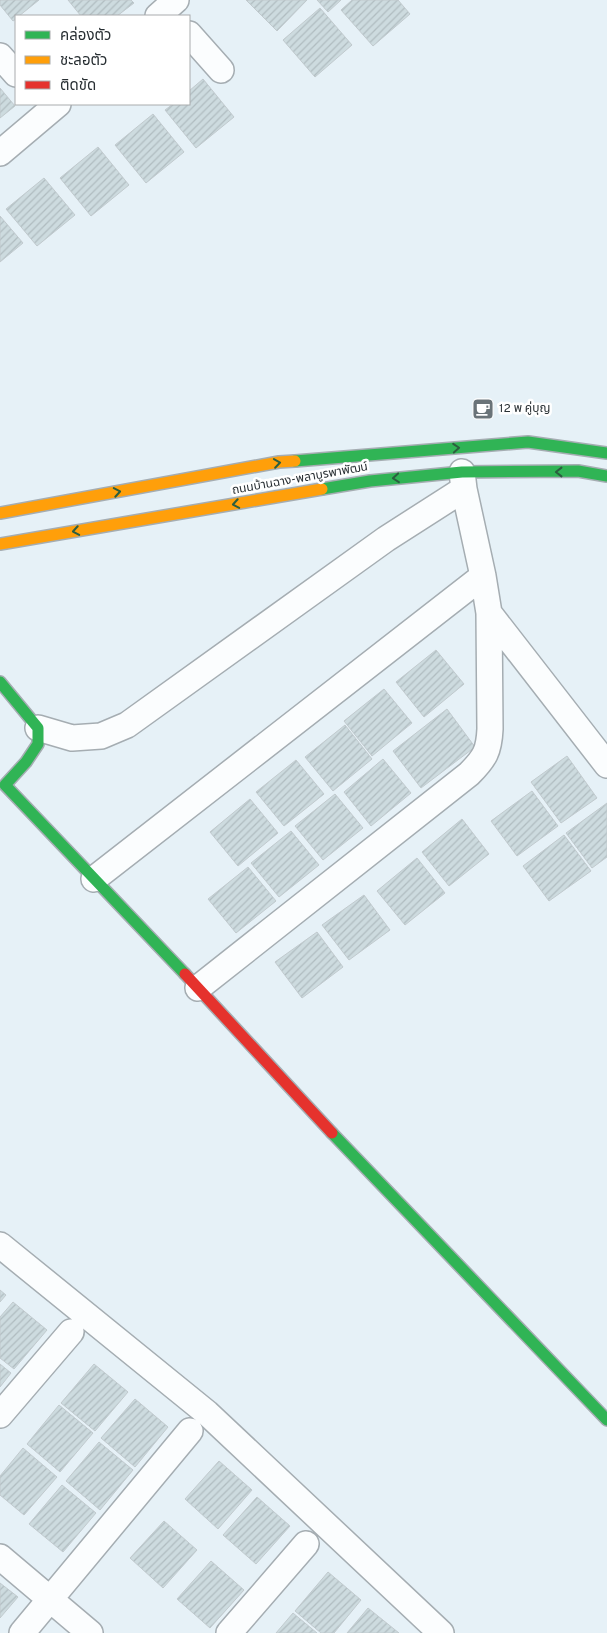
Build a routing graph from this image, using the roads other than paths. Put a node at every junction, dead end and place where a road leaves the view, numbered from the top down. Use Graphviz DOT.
graph roads {
  1 [pos="190,35"];
  2 [pos="0,56"];
  3 [pos="221,70"];
  4 [pos="15,73"];
  5 [pos="50,106"];
  6 [pos="0,153"];
  7 [pos="607,453"];
  8 [pos="607,476"];
  9 [pos="463,481"];
  10 [pos="0,513"];
  11 [pos="0,544"];
  12 [pos="483,576"];
  13 [pos="489,613"];
  14 [pos="0,682"];
  15 [pos="38,728"];
  16 [pos="607,765"];
  17 [pos="3,787"];
  18 [pos="94,879"];
  19 [pos="198,988"];
  20 [pos="0,1245"];
  21 [pos="71,1332"];
  22 [pos="0,1415"];
  23 [pos="607,1420"];
  24 [pos="190,1431"];
  25 [pos="306,1544"];
  26 [pos="0,1557"];
  27 [pos="52,1600"];
  28 [pos="22,1633"];
  29 [pos="90,1633"];
  30 [pos="228,1633"];
  31 [pos="441,1633"];
  1 -- 3 [label="street"];
  2 -- 4 [label="street"];
  5 -- 6 [label="street"];
  10 -- 7 [label="street, ถนนบ้านฉาง-พลาบูรพาพัฒน์, one-way"];
  8 -- 9 [label="street, ถนนบ้านฉาง-พลาบูรพาพัฒน์, one-way"];
  9 -- 11 [label="street, ถนนบ้านฉาง-พลาบูรพาพัฒน์, one-way"];
  9 -- 12 [label="street"];
  9 -- 15 [label="street"];
  12 -- 13 [label="street"];
  12 -- 18 [label="street"];
  13 -- 16 [label="street"];
  13 -- 19 [label="street"];
  14 -- 15 [label="street"];
  15 -- 17 [label="street"];
  17 -- 18 [label="street"];
  18 -- 19 [label="street"];
  19 -- 23 [label="street"];
  20 -- 31 [label="street"];
  21 -- 22 [label="street"];
  24 -- 27 [label="street"];
  25 -- 30 [label="street"];
  26 -- 27 [label="street"];
  27 -- 28 [label="street"];
  27 -- 29 [label="street"];
}
